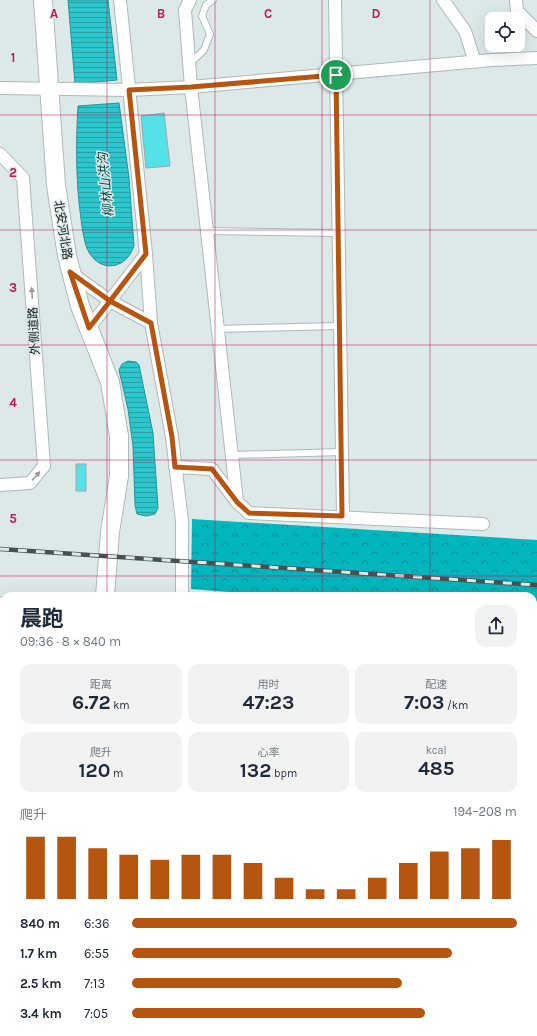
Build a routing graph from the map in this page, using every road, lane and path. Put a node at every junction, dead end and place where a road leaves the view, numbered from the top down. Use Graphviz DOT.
graph roads {
  1 [pos="43,0"];
  2 [pos="120,0"];
  3 [pos="190,0"];
  4 [pos="213,0"];
  5 [pos="335,0"];
  6 [pos="443,0"];
  7 [pos="516,0"];
  8 [pos="537,31"];
  9 [pos="537,58"];
  10 [pos="475,62"];
  11 [pos="189,64"];
  12 [pos="336,75"];
  13 [pos="191,87"];
  14 [pos="0,88"];
  15 [pos="49,90"];
  16 [pos="129,90"];
  17 [pos="0,154"];
  18 [pos="207,231"];
  19 [pos="338,233"];
  20 [pos="146,254"];
  21 [pos="70,272"];
  22 [pos="110,301"];
  23 [pos="151,323"];
  24 [pos="340,326"];
  25 [pos="89,328"];
  26 [pos="218,329"];
  27 [pos="342,452"];
  28 [pos="232,455"];
  29 [pos="175,467"];
  30 [pos="0,485"];
  31 [pos="237,502"];
  32 [pos="342,516"];
  33 [pos="483,524"];
  34 [pos="105,592"];
  35 [pos="182,592"];
  1 -- 15 [label="street, 北安河北路"];
  2 -- 16 [label="street"];
  3 -- 11 [label="street"];
  4 -- 11 [label="lane"];
  5 -- 12 [label="street"];
  6 -- 10 [label="street"];
  7 -- 8 [label="street"];
  9 -- 10 [label="street"];
  10 -- 12 [label="street"];
  11 -- 13 [label="street"];
  12 -- 13 [label="street"];
  12 -- 19 [label="street"];
  13 -- 16 [label="street"];
  13 -- 18 [label="street"];
  14 -- 15 [label="street"];
  15 -- 16 [label="street"];
  15 -- 21 [label="street, 北安河北路"];
  16 -- 20 [label="street"];
  30 -- 17 [label="street, 外侧道路, one-way"];
  18 -- 19 [label="lane"];
  18 -- 26 [label="street"];
  19 -- 24 [label="street"];
  20 -- 22 [label="street"];
  20 -- 23 [label="street"];
  21 -- 22 [label="street"];
  21 -- 25 [label="street, 北安河北路"];
  22 -- 23 [label="street"];
  22 -- 25 [label="street"];
  23 -- 29 [label="street"];
  24 -- 26 [label="lane"];
  24 -- 27 [label="street"];
  25 -- 34 [label="street, 北安河北路"];
  26 -- 28 [label="street"];
  27 -- 28 [label="lane"];
  27 -- 32 [label="street"];
  28 -- 31 [label="street"];
  29 -- 31 [label="street"];
  29 -- 35 [label="street"];
  31 -- 32 [label="street"];
  32 -- 33 [label="street"];
}
